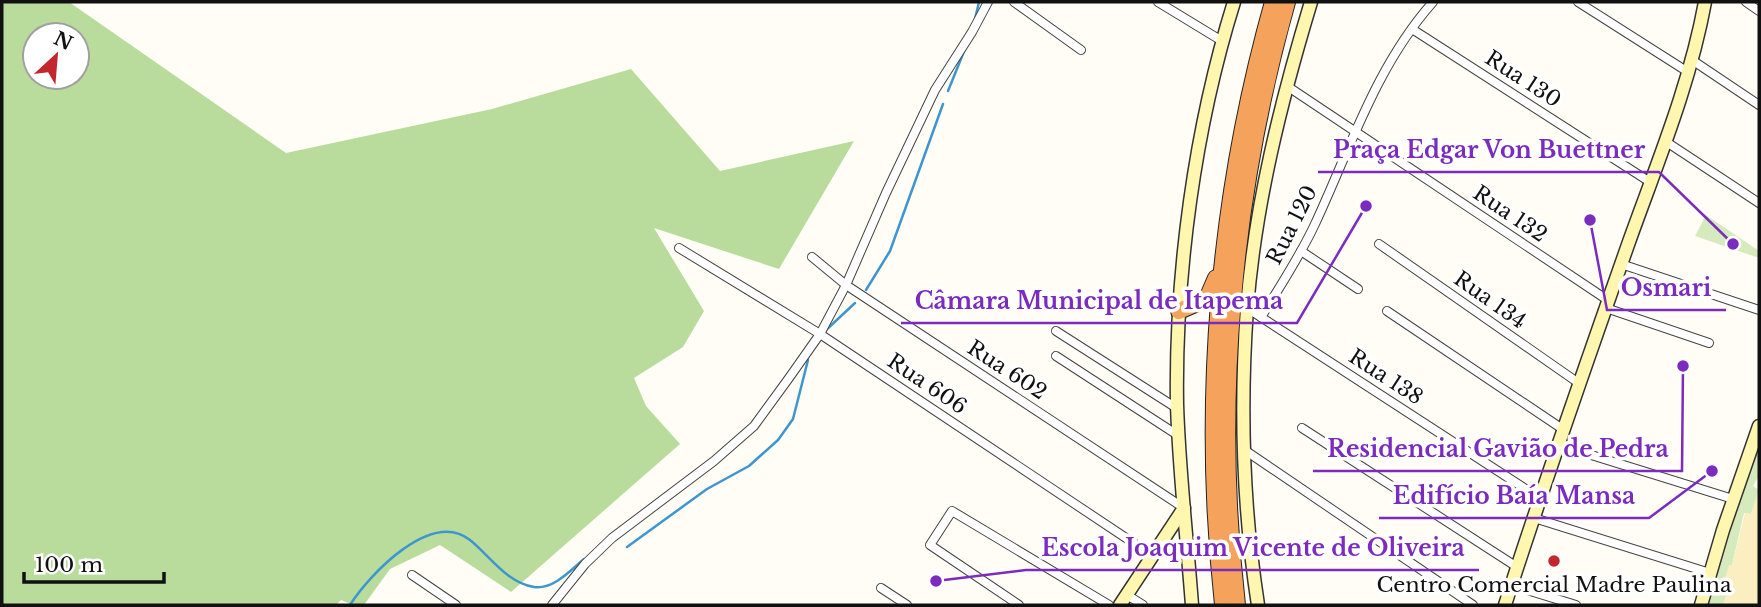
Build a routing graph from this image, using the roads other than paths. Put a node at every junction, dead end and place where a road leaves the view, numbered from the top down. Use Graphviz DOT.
graph roads {
  1 [pos="988,2"];
  2 [pos="1014,2"];
  3 [pos="1158,2"];
  4 [pos="1234,2"];
  5 [pos="1273,2"];
  6 [pos="1287,2"];
  7 [pos="1311,2"];
  8 [pos="1419,2"];
  9 [pos="1578,2"];
  10 [pos="1705,2"];
  11 [pos="1746,2"];
  12 [pos="1430,5"];
  13 [pos="1759,11"];
  14 [pos="1412,29"];
  15 [pos="1222,41"];
  16 [pos="1081,50"];
  17 [pos="1690,66"];
  18 [pos="1287,86"];
  19 [pos="1759,105"];
  20 [pos="1354,131"];
  21 [pos="1665,141"];
  22 [pos="1650,182"];
  23 [pos="1759,203"];
  24 [pos="1379,244"];
  25 [pos="679,248"];
  26 [pos="1301,251"];
  27 [pos="812,257"];
  28 [pos="1222,262"];
  29 [pos="1621,264"];
  30 [pos="846,285"];
  31 [pos="1358,289"];
  32 [pos="1608,305"];
  33 [pos="1247,308"];
  34 [pos="1759,310"];
  35 [pos="1387,311"];
  36 [pos="1179,312"];
  37 [pos="1261,317"];
  38 [pos="1056,331"];
  39 [pos="820,334"];
  40 [pos="1709,343"];
  41 [pos="1056,356"];
  42 [pos="1580,384"];
  43 [pos="1178,409"];
  44 [pos="1759,426"];
  45 [pos="1302,428"];
  46 [pos="1564,430"];
  47 [pos="1180,436"];
  48 [pos="1559,445"];
  49 [pos="1246,451"];
  50 [pos="1541,499"];
  51 [pos="1733,499"];
  52 [pos="1184,508"];
  53 [pos="1534,518"];
  54 [pos="1231,519"];
  55 [pos="1153,556"];
  56 [pos="1517,567"];
  57 [pos="1710,573"];
  58 [pos="412,575"];
  59 [pos="1511,584"];
  60 [pos="881,588"];
  61 [pos="442,596"];
  62 [pos="1124,600"];
  63 [pos="435,605"];
  64 [pos="456,605"];
  65 [pos="552,605"];
  66 [pos="907,605"];
  67 [pos="1019,605"];
  68 [pos="1109,605"];
  69 [pos="1143,605"];
  70 [pos="1192,605"];
  71 [pos="1223,605"];
  72 [pos="1237,605"];
  73 [pos="1246,605"];
  74 [pos="1258,605"];
  75 [pos="1474,605"];
  76 [pos="1505,605"];
  77 [pos="1576,605"];
  78 [pos="1701,605"];
  1 -- 30 [label="street"];
  2 -- 16 [label="street"];
  3 -- 15 [label="street"];
  4 -- 15 [label="main road"];
  5 -- 28 [label="highway"];
  6 -- 54 [label="highway"];
  7 -- 18 [label="main road"];
  8 -- 12 [label="street"];
  9 -- 17 [label="street"];
  10 -- 17 [label="main road"];
  11 -- 13 [label="street"];
  12 -- 14 [label="street, Rua 120"];
  14 -- 20 [label="street, Rua 120"];
  14 -- 22 [label="street, Rua 130"];
  15 -- 36 [label="main road"];
  17 -- 19 [label="street"];
  17 -- 21 [label="main road"];
  18 -- 20 [label="street, Rua 132"];
  18 -- 33 [label="main road"];
  20 -- 26 [label="street, Rua 120"];
  20 -- 32 [label="street, Rua 132"];
  21 -- 22 [label="main road"];
  21 -- 23 [label="street"];
  22 -- 29 [label="main road"];
  24 -- 42 [label="street, Rua 134"];
  25 -- 39 [label="street, Rua 606"];
  26 -- 31 [label="street"];
  26 -- 37 [label="street, Rua 120"];
  27 -- 30 [label="street, Rua 602"];
  28 -- 36 [label="highway"];
  28 -- 71 [label="highway"];
  29 -- 32 [label="main road"];
  29 -- 34 [label="street"];
  30 -- 39 [label="street"];
  30 -- 52 [label="street, Rua 602"];
  32 -- 40 [label="street, Rua 132"];
  32 -- 42 [label="main road"];
  33 -- 37 [label="street, Rua 138"];
  33 -- 49 [label="main road"];
  35 -- 46 [label="street"];
  36 -- 43 [label="main road"];
  37 -- 50 [label="street, Rua 138"];
  38 -- 43 [label="street"];
  39 -- 55 [label="street, Rua 606"];
  39 -- 65 [label="street"];
  41 -- 47 [label="street"];
  42 -- 46 [label="main road"];
  43 -- 47 [label="main road"];
  44 -- 51 [label="main road"];
  45 -- 56 [label="street"];
  46 -- 48 [label="main road"];
  47 -- 52 [label="main road"];
  48 -- 50 [label="main road"];
  48 -- 51 [label="street"];
  49 -- 74 [label="main road"];
  49 -- 75 [label="street"];
  50 -- 53 [label="main road"];
  51 -- 57 [label="main road"];
  52 -- 55 [label="main road"];
  52 -- 70 [label="main road"];
  53 -- 56 [label="main road"];
  53 -- 57 [label="street"];
  54 -- 72 [label="highway"];
  54 -- 73 [label="highway"];
  55 -- 62 [label="main road"];
  56 -- 59 [label="main road"];
  57 -- 78 [label="main road"];
  58 -- 61 [label="street"];
  59 -- 76 [label="main road"];
  59 -- 77 [label="street"];
  60 -- 66 [label="street"];
  61 -- 63 [label="street"];
  61 -- 64 [label="street"];
  62 -- 69 [label="street"];
  67 -- 68 [label="street"];
}
